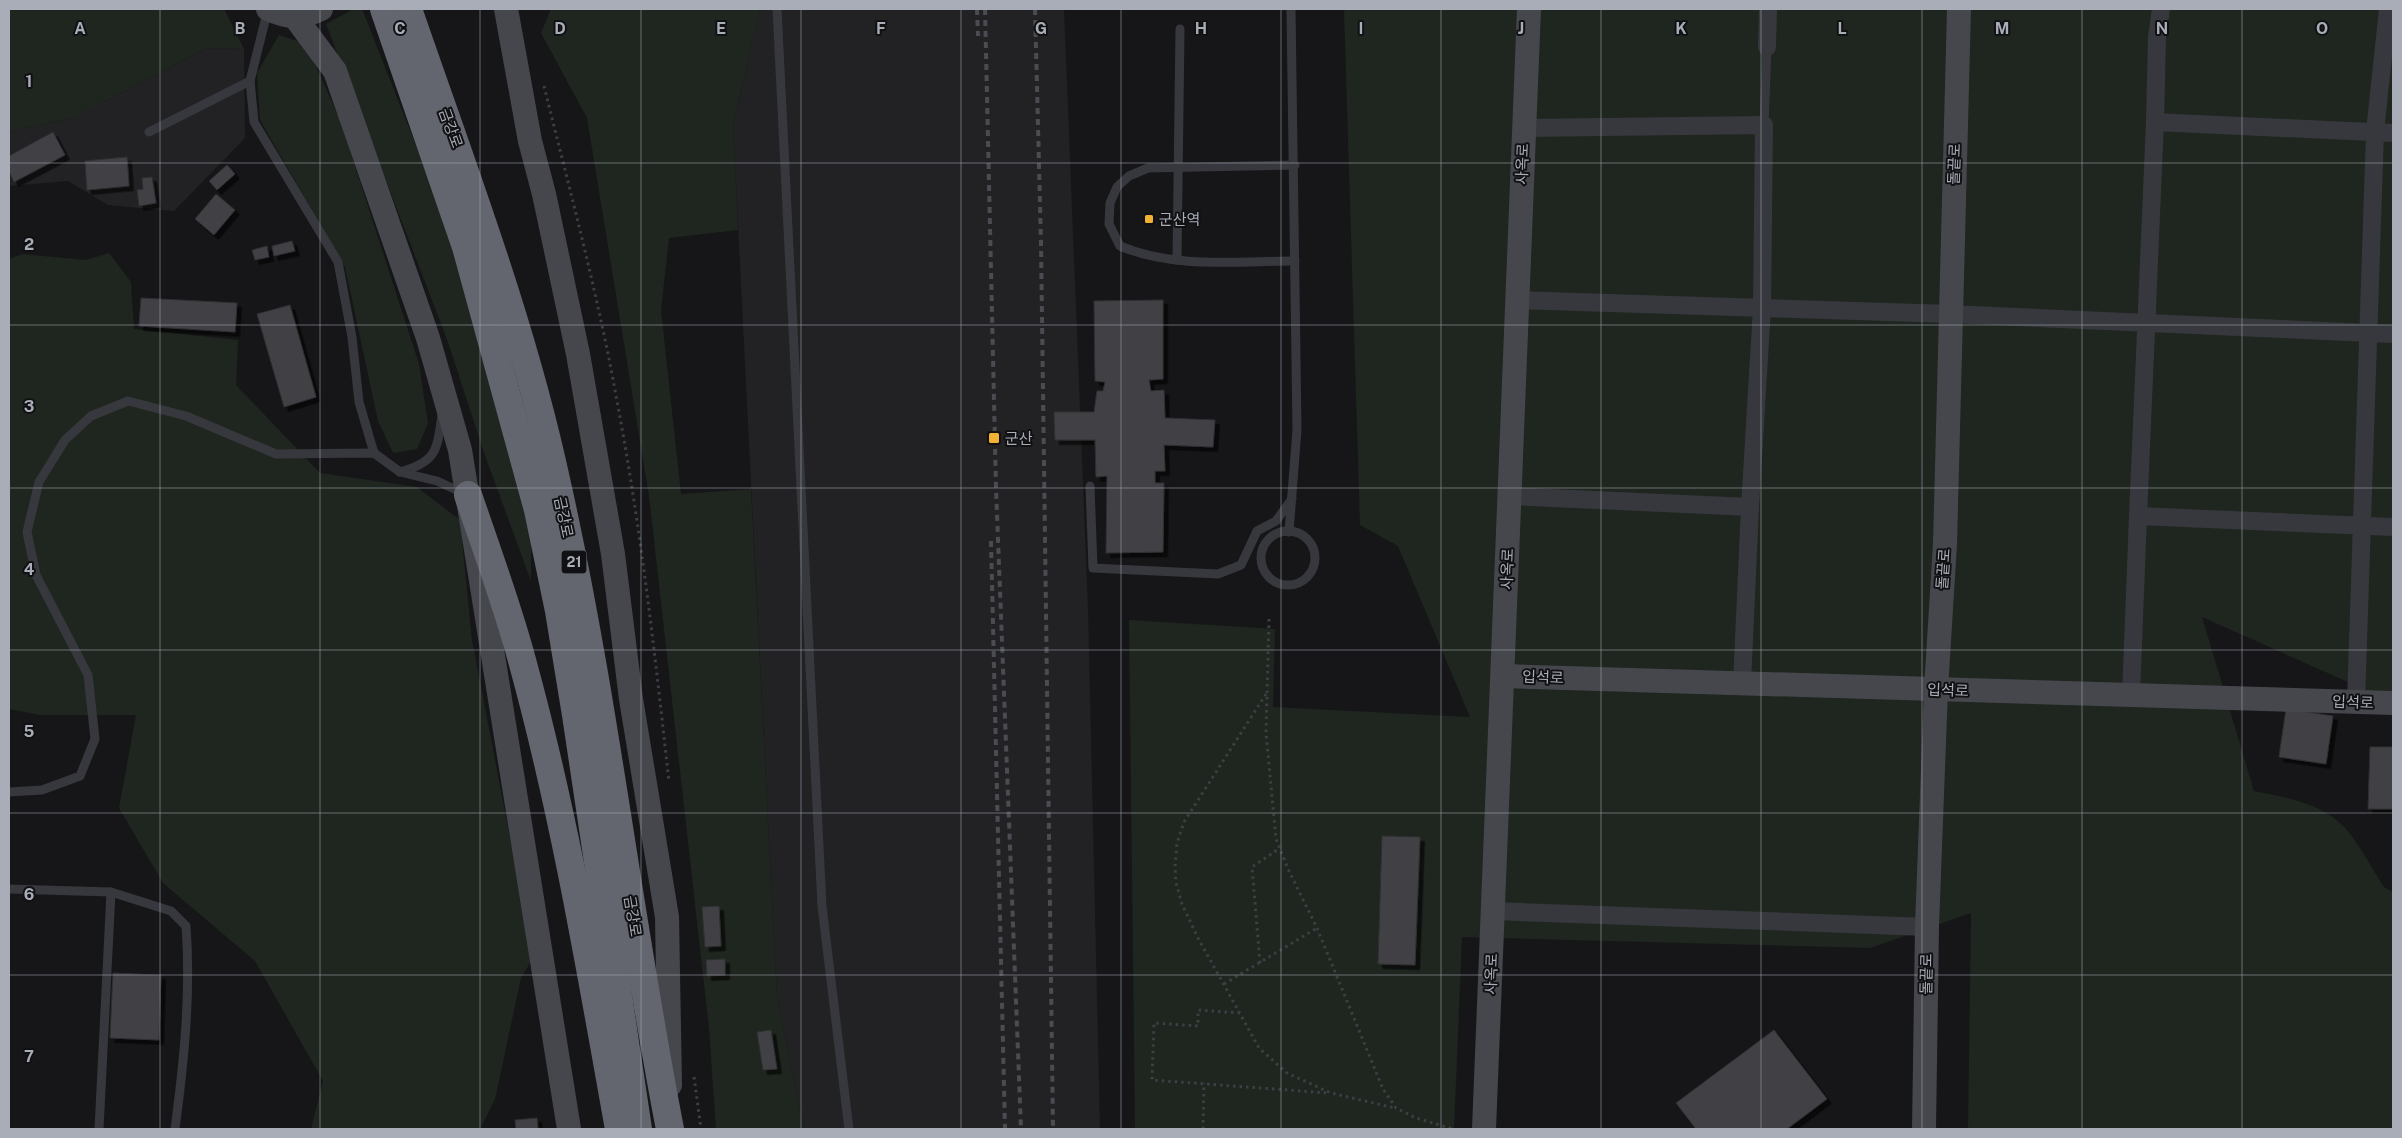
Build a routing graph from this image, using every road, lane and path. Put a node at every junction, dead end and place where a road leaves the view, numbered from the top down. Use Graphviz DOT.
graph roads {
  1 [pos="268,9"];
  2 [pos="320,9"];
  3 [pos="506,9"];
  4 [pos="777,9"];
  5 [pos="1291,9"];
  6 [pos="1529,9"];
  7 [pos="1768,9"];
  8 [pos="1959,9"];
  9 [pos="2161,9"];
  10 [pos="2388,9"];
  11 [pos="397,12"];
  12 [pos="296,17"];
  13 [pos="1180,29"];
  14 [pos="1767,46"];
  15 [pos="250,81"];
  16 [pos="2155,122"];
  17 [pos="1764,125"];
  18 [pos="1523,128"];
  19 [pos="149,132"];
  20 [pos="2376,132"];
  21 [pos="2393,133"];
  22 [pos="1295,165"];
  23 [pos="1177,168"];
  24 [pos="1177,260"];
  25 [pos="1296,260"];
  26 [pos="1517,300"];
  27 [pos="1762,308"];
  28 [pos="1950,314"];
  29 [pos="2146,322"];
  30 [pos="2368,332"];
  31 [pos="2393,334"];
  32 [pos="445,396"];
  33 [pos="374,453"];
  34 [pos="400,472"];
  35 [pos="1090,486"];
  36 [pos="468,495"];
  37 [pos="1510,496"];
  38 [pos="1292,499"];
  39 [pos="1750,507"];
  40 [pos="2138,516"];
  41 [pos="2362,526"];
  42 [pos="2393,527"];
  43 [pos="1289,532"];
  44 [pos="1269,619"];
  45 [pos="1503,676"];
  46 [pos="1742,684"];
  47 [pos="1936,689"];
  48 [pos="1267,693"];
  49 [pos="2130,695"];
  50 [pos="2356,702"];
  51 [pos="2393,703"];
  52 [pos="9,792"];
  53 [pos="1280,848"];
  54 [pos="9,889"];
  55 [pos="111,892"];
  56 [pos="1493,912"];
  57 [pos="1927,927"];
  58 [pos="1317,928"];
  59 [pos="1260,963"];
  60 [pos="1224,984"];
  61 [pos="1240,1013"];
  62 [pos="1204,1084"];
  63 [pos="1332,1093"];
  64 [pos="1396,1108"];
  65 [pos="99,1129"];
  66 [pos="176,1129"];
  67 [pos="569,1129"];
  68 [pos="619,1129"];
  69 [pos="638,1129"];
  70 [pos="670,1129"];
  71 [pos="849,1129"];
  72 [pos="1203,1129"];
  73 [pos="1452,1129"];
  74 [pos="1484,1129"];
  75 [pos="1924,1129"];
  1 -- 12 [label="street"];
  1 -- 15 [label="lane"];
  2 -- 12 [label="street"];
  3 -- 70 [label="street"];
  4 -- 71 [label="lane"];
  5 -- 22 [label="lane"];
  6 -- 18 [label="street, 사옥로"];
  7 -- 14 [label="street"];
  8 -- 28 [label="street, 돌끝로"];
  9 -- 16 [label="street"];
  10 -- 20 [label="street"];
  11 -- 69 [label="highway, 금강로 / 21"];
  11 -- 70 [label="highway, 금강로 / 21"];
  12 -- 32 [label="street"];
  13 -- 23 [label="lane"];
  14 -- 17 [label="lane"];
  15 -- 19 [label="lane"];
  15 -- 33 [label="lane"];
  16 -- 20 [label="street"];
  16 -- 29 [label="street"];
  17 -- 18 [label="street"];
  17 -- 27 [label="street"];
  18 -- 26 [label="street, 사옥로"];
  20 -- 21 [label="street"];
  20 -- 30 [label="street"];
  22 -- 23 [label="lane"];
  22 -- 25 [label="lane"];
  23 -- 24 [label="lane"];
  23 -- 24 [label="lane"];
  24 -- 25 [label="lane"];
  25 -- 38 [label="lane"];
  26 -- 27 [label="street"];
  26 -- 37 [label="street, 사옥로"];
  27 -- 28 [label="street"];
  27 -- 39 [label="street"];
  28 -- 29 [label="street"];
  28 -- 47 [label="street, 돌끝로"];
  29 -- 30 [label="street"];
  29 -- 40 [label="street"];
  30 -- 31 [label="street"];
  30 -- 41 [label="street"];
  32 -- 34 [label="lane"];
  32 -- 36 [label="street"];
  33 -- 34 [label="lane"];
  33 -- 52 [label="lane"];
  34 -- 36 [label="lane"];
  35 -- 38 [label="lane"];
  36 -- 67 [label="street"];
  36 -- 68 [label="highway"];
  37 -- 39 [label="street"];
  37 -- 45 [label="street, 사옥로"];
  38 -- 43 [label="lane"];
  39 -- 46 [label="street"];
  40 -- 41 [label="street"];
  40 -- 49 [label="street"];
  41 -- 42 [label="street"];
  41 -- 50 [label="street"];
  43 -- 43 [label="lane"];
  44 -- 48 [label="path"];
  45 -- 46 [label="street, 입석로"];
  45 -- 56 [label="street, 사옥로"];
  46 -- 47 [label="street, 입석로"];
  47 -- 49 [label="street, 입석로"];
  47 -- 57 [label="street, 돌끝로"];
  48 -- 53 [label="path"];
  48 -- 60 [label="path"];
  49 -- 50 [label="street, 입석로"];
  50 -- 51 [label="street, 입석로"];
  53 -- 58 [label="path"];
  53 -- 59 [label="path"];
  54 -- 55 [label="lane"];
  55 -- 65 [label="lane"];
  55 -- 66 [label="lane"];
  56 -- 57 [label="street"];
  56 -- 74 [label="street, 사옥로"];
  57 -- 75 [label="street, 돌끝로"];
  58 -- 59 [label="path"];
  58 -- 64 [label="path"];
  59 -- 60 [label="path"];
  60 -- 61 [label="path"];
  61 -- 62 [label="path"];
  61 -- 63 [label="path"];
  62 -- 63 [label="path"];
  62 -- 72 [label="path"];
  63 -- 64 [label="path"];
  64 -- 73 [label="path"];
}
